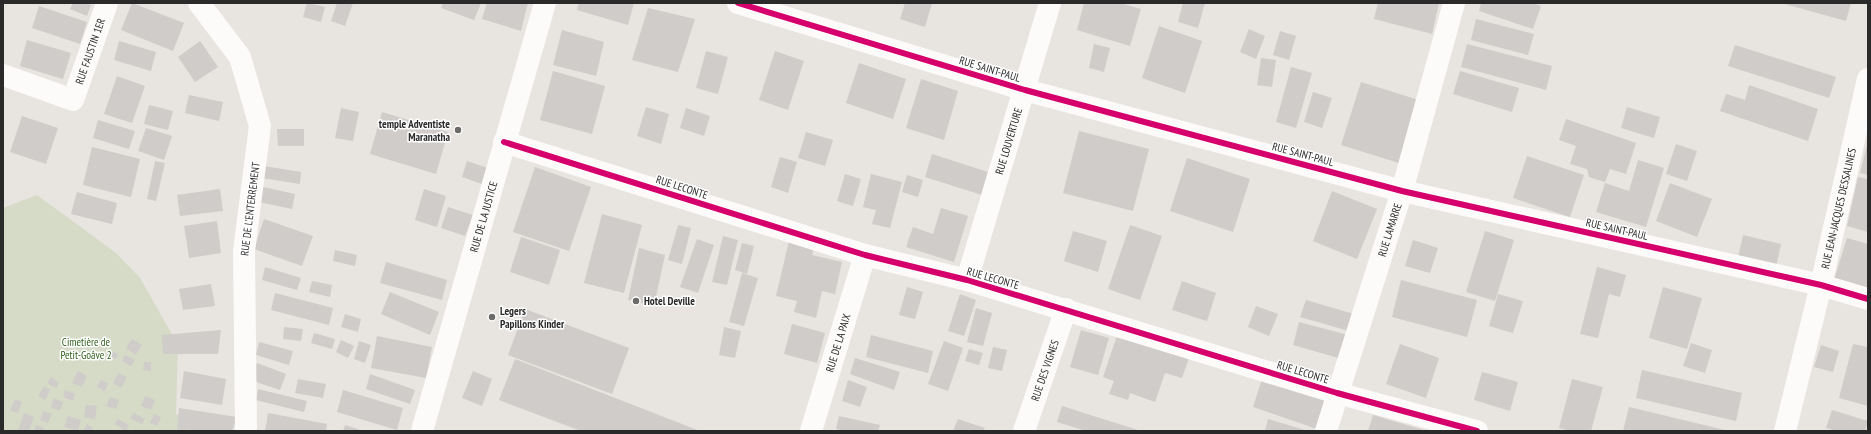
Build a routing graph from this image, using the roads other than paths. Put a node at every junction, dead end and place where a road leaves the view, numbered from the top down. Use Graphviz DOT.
graph roads {
  1 [pos="107,3"];
  2 [pos="199,3"];
  3 [pos="545,3"];
  4 [pos="738,3"];
  5 [pos="1050,3"];
  6 [pos="1454,3"];
  7 [pos="3,76"];
  8 [pos="1868,79"];
  9 [pos="1025,90"];
  10 [pos="504,142"];
  11 [pos="1402,191"];
  12 [pos="865,255"];
  13 [pos="967,280"];
  14 [pos="1821,285"];
  15 [pos="1868,299"];
  16 [pos="1066,309"];
  17 [pos="1337,393"];
  18 [pos="246,431"];
  19 [pos="422,431"];
  20 [pos="811,431"];
  21 [pos="1024,431"];
  22 [pos="1326,431"];
  23 [pos="1477,431"];
  24 [pos="1785,431"];
  1 -- 7 [label="street, RUE FAUSTIN 1ER"];
  2 -- 18 [label="street, RUE DE L'ENTERREMENT"];
  3 -- 10 [label="street, RUE DE LA JUSTICE"];
  4 -- 9 [label="street, RUE SAINT-PAUL"];
  5 -- 9 [label="street, RUE LOUVERTURE"];
  6 -- 11 [label="street, RUE LAMARRE"];
  8 -- 14 [label="street, RUE JEAN-JACQUES DESSALINES"];
  9 -- 11 [label="street, RUE SAINT-PAUL"];
  9 -- 13 [label="street, RUE LOUVERTURE"];
  10 -- 12 [label="street, RUE LECONTE"];
  10 -- 19 [label="street, RUE DE LA JUSTICE"];
  11 -- 14 [label="street, RUE SAINT-PAUL"];
  11 -- 17 [label="street, RUE LAMARRE"];
  12 -- 13 [label="street, RUE LECONTE"];
  12 -- 20 [label="street, RUE DE LA PAIX"];
  13 -- 16 [label="street, RUE LECONTE"];
  14 -- 15 [label="street, RUE SAINT-PAUL"];
  14 -- 24 [label="street, RUE JEAN-JACQUES DESSALINES"];
  16 -- 17 [label="street, RUE LECONTE"];
  16 -- 21 [label="street, RUE DES VIGNES"];
  17 -- 22 [label="street, RUE LAMARRE"];
  17 -- 23 [label="street, RUE LECONTE"];
}
